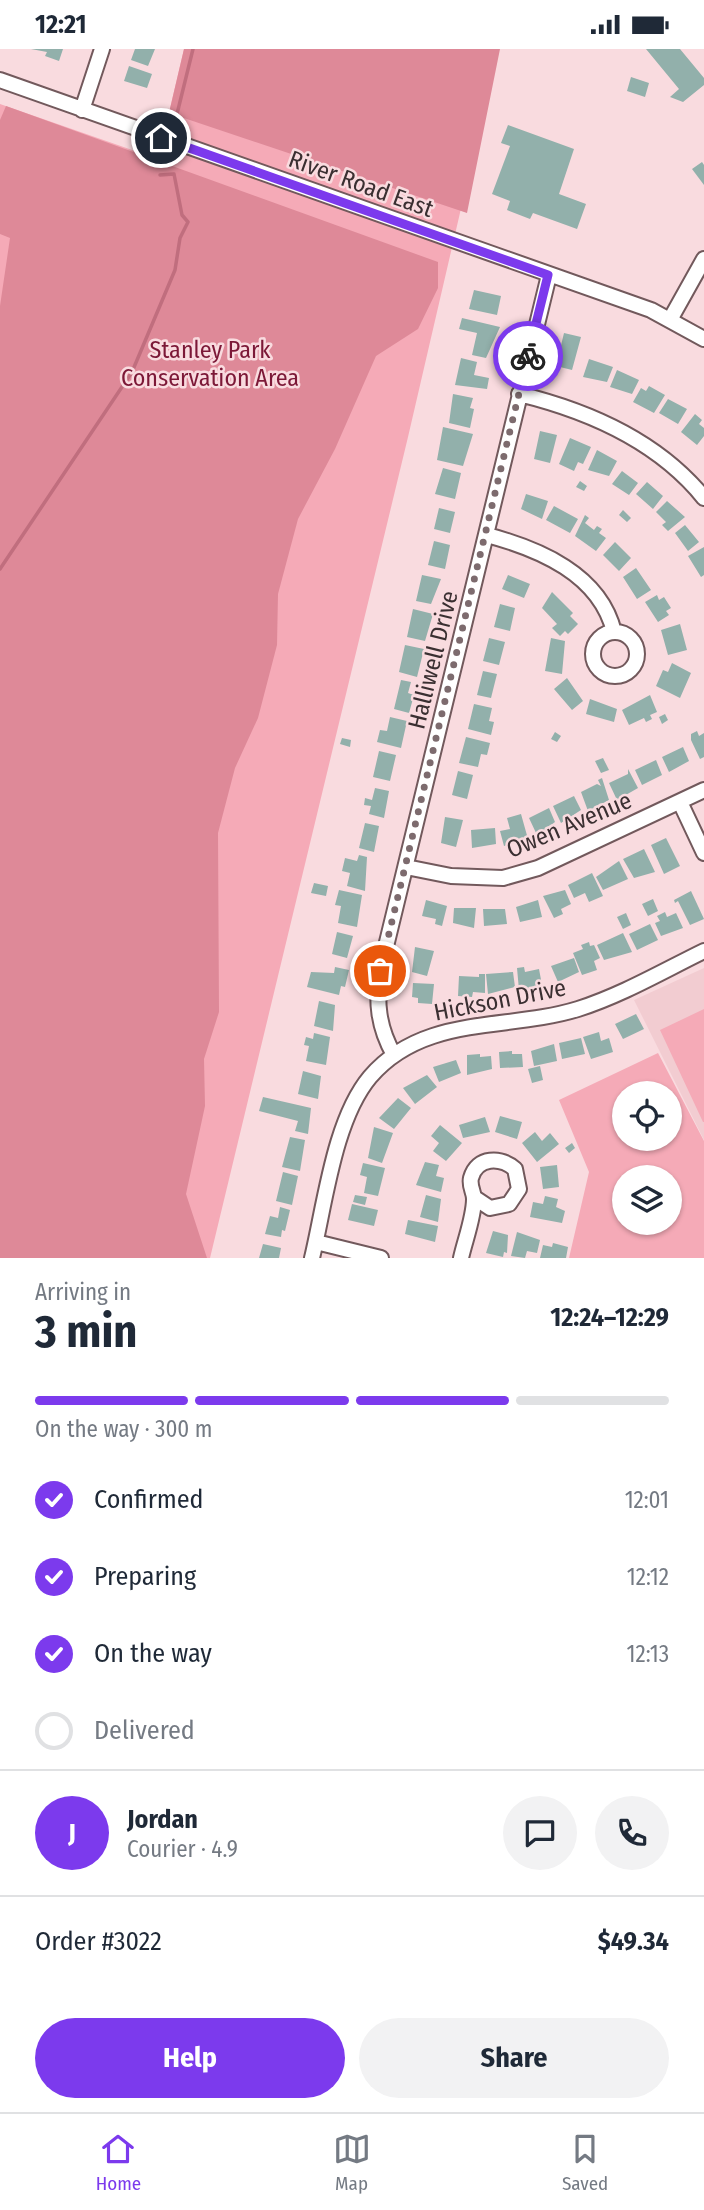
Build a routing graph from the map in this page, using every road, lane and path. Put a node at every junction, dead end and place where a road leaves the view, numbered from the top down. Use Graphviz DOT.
graph roads {
  1 [pos="102,49"];
  2 [pos="0,80"];
  3 [pos="82,110"];
  4 [pos="704,259"];
  5 [pos="548,275"];
  6 [pos="671,319"];
  7 [pos="704,339"];
  8 [pos="519,394"];
  9 [pos="704,498"];
  10 [pos="487,535"];
  11 [pos="614,632"];
  12 [pos="704,790"];
  13 [pos="680,801"];
  14 [pos="704,853"];
  15 [pos="405,867"];
  16 [pos="704,951"];
  17 [pos="394,1055"];
  18 [pos="475,1198"];
  19 [pos="316,1242"];
  20 [pos="312,1258"];
  21 [pos="381,1258"];
  22 [pos="461,1258"];
  1 -- 3 [label="street"];
  2 -- 3 [label="street, River Road East"];
  3 -- 5 [label="street, River Road East"];
  4 -- 6 [label="street"];
  5 -- 6 [label="street, River Road East"];
  5 -- 8 [label="street, Halliwell Drive"];
  6 -- 7 [label="street, River Road East"];
  8 -- 9 [label="street"];
  8 -- 10 [label="street, Halliwell Drive"];
  10 -- 11 [label="street"];
  10 -- 15 [label="street, Halliwell Drive"];
  12 -- 13 [label="street, Owen Avenue"];
  13 -- 14 [label="street"];
  13 -- 15 [label="street, Owen Avenue"];
  15 -- 17 [label="street, Halliwell Drive"];
  16 -- 17 [label="street, Hickson Drive"];
  17 -- 19 [label="street, Hickson Drive"];
  18 -- 22 [label="street"];
  19 -- 20 [label="street, Hickson Drive"];
  19 -- 21 [label="street"];
}
